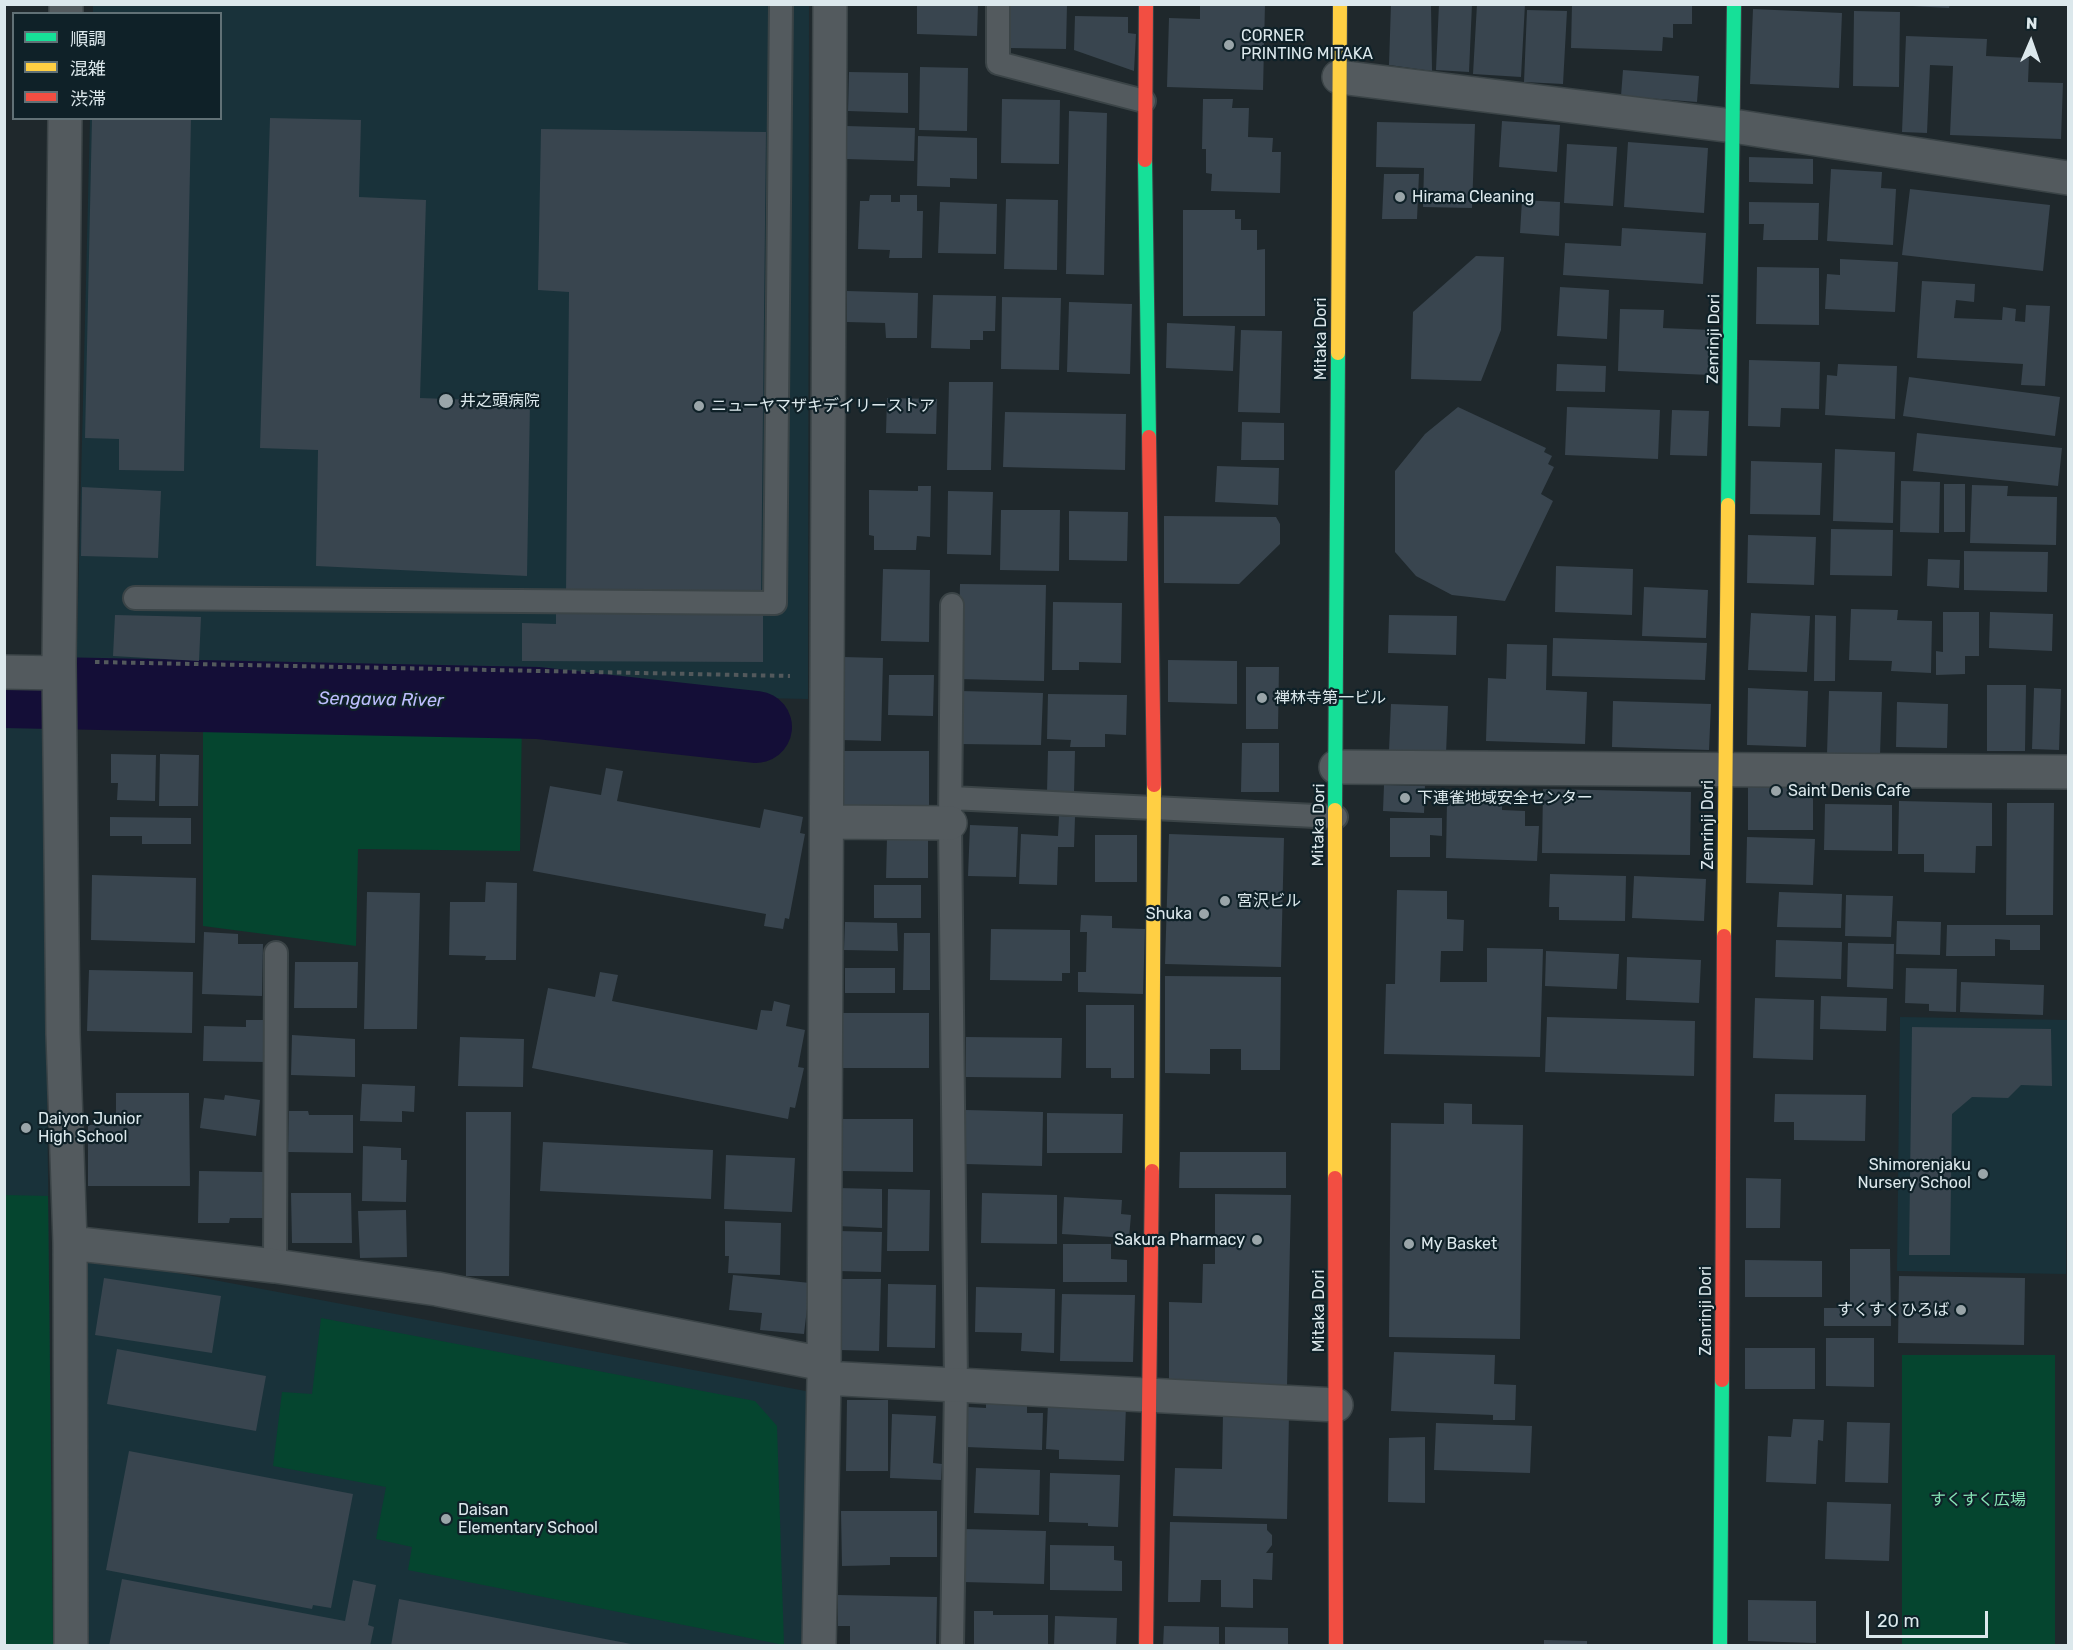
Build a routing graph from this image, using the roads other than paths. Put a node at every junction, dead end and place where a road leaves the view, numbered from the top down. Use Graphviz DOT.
graph roads {
  1 [pos="781,4"];
  2 [pos="830,4"];
  3 [pos="998,4"];
  4 [pos="1146,4"];
  5 [pos="1340,4"];
  6 [pos="1734,4"];
  7 [pos="1339,76"];
  8 [pos="1144,101"];
  9 [pos="65,120"];
  10 [pos="1733,126"];
  11 [pos="2068,178"];
  12 [pos="135,598"];
  13 [pos="952,605"];
  14 [pos="59,667"];
  15 [pos="4,672"];
  16 [pos="1336,768"];
  17 [pos="1725,770"];
  18 [pos="2068,772"];
  19 [pos="1154,808"];
  20 [pos="950,811"];
  21 [pos="1336,817"];
  22 [pos="828,822"];
  23 [pos="276,953"];
  24 [pos="70,1243"];
  25 [pos="275,1266"];
  26 [pos="824,1371"];
  27 [pos="956,1385"];
  28 [pos="1151,1396"];
  29 [pos="1336,1406"];
  30 [pos="71,1646"];
  31 [pos="819,1646"];
  32 [pos="952,1646"];
  33 [pos="1146,1646"];
  34 [pos="1336,1646"];
  35 [pos="1720,1646"];
  1 -- 12 [label="lane"];
  2 -- 22 [label="street"];
  3 -- 8 [label="lane"];
  4 -- 8 [label="street"];
  5 -- 7 [label="street, Mitaka Dori"];
  6 -- 10 [label="street, Zenrinji Dori"];
  7 -- 10 [label="street"];
  7 -- 16 [label="street, Mitaka Dori"];
  8 -- 19 [label="street"];
  9 -- 14 [label="street"];
  10 -- 11 [label="street"];
  10 -- 17 [label="street, Zenrinji Dori"];
  13 -- 20 [label="lane"];
  14 -- 15 [label="street"];
  14 -- 24 [label="street"];
  16 -- 17 [label="street"];
  16 -- 21 [label="street, Mitaka Dori"];
  17 -- 18 [label="street"];
  17 -- 35 [label="street, Zenrinji Dori"];
  19 -- 20 [label="lane"];
  19 -- 21 [label="lane"];
  19 -- 28 [label="street"];
  20 -- 22 [label="street"];
  20 -- 27 [label="lane"];
  21 -- 29 [label="street, Mitaka Dori"];
  22 -- 26 [label="street"];
  23 -- 25 [label="lane"];
  24 -- 25 [label="street"];
  24 -- 30 [label="street"];
  25 -- 26 [label="street"];
  26 -- 27 [label="street"];
  26 -- 31 [label="street"];
  27 -- 28 [label="street"];
  27 -- 32 [label="lane"];
  28 -- 29 [label="street"];
  28 -- 33 [label="street"];
  29 -- 34 [label="street, Mitaka Dori"];
}
